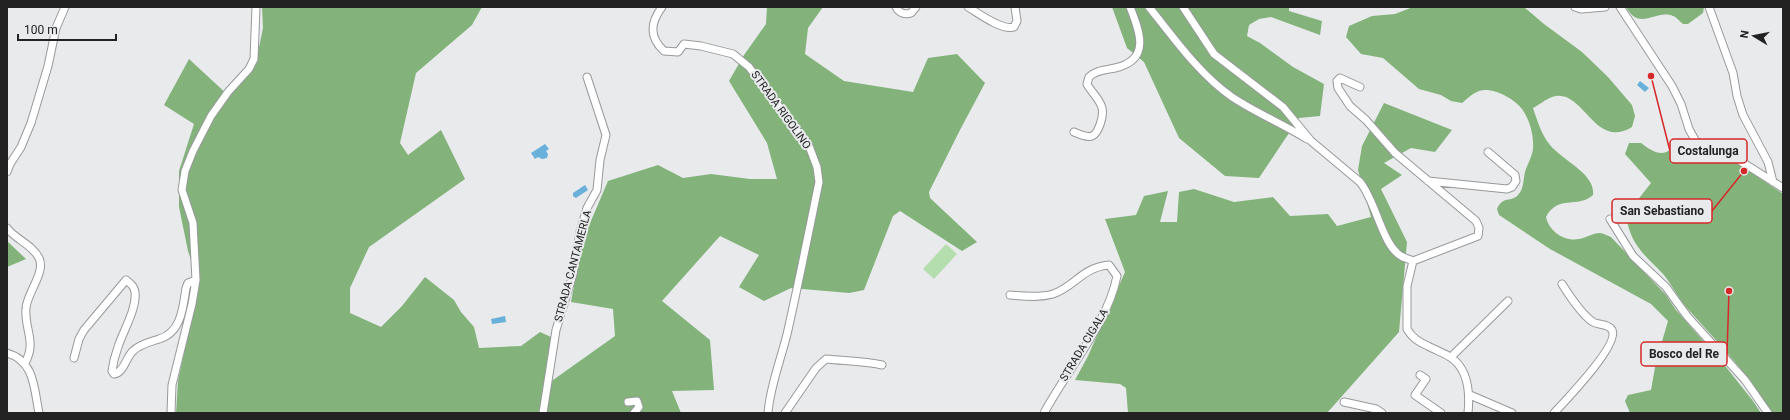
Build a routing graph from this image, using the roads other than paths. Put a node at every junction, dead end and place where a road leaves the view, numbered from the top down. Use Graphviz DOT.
graph roads {
  1 [pos="65,7"];
  2 [pos="256,7"];
  3 [pos="662,7"];
  4 [pos="896,7"];
  5 [pos="916,7"];
  6 [pos="968,7"];
  7 [pos="1015,7"];
  8 [pos="1130,7"];
  9 [pos="1149,7"];
  10 [pos="1183,7"];
  11 [pos="1575,7"];
  12 [pos="1605,7"];
  13 [pos="1620,7"];
  14 [pos="1709,7"];
  15 [pos="587,77"];
  16 [pos="1360,87"];
  17 [pos="1074,132"];
  18 [pos="1311,141"];
  19 [pos="1488,152"];
  20 [pos="7,172"];
  21 [pos="1428,181"];
  22 [pos="1773,182"];
  23 [pos="1783,188"];
  24 [pos="1610,218"];
  25 [pos="7,228"];
  26 [pos="1412,261"];
  27 [pos="196,280"];
  28 [pos="1562,284"];
  29 [pos="1010,296"];
  30 [pos="1508,301"];
  31 [pos="7,353"];
  32 [pos="1451,357"];
  33 [pos="74,358"];
  34 [pos="25,363"];
  35 [pos="882,365"];
  36 [pos="1420,375"];
  37 [pos="1470,395"];
  38 [pos="628,402"];
  39 [pos="1344,402"];
  40 [pos="39,413"];
  41 [pos="171,413"];
  42 [pos="543,413"];
  43 [pos="634,413"];
  44 [pos="768,413"];
  45 [pos="785,413"];
  46 [pos="1044,413"];
  47 [pos="1382,413"];
  48 [pos="1441,413"];
  49 [pos="1468,413"];
  50 [pos="1512,413"];
  51 [pos="1554,413"];
  52 [pos="1768,413"];
  1 -- 20 [label="street"];
  2 -- 27 [label="street"];
  3 -- 44 [label="street, STRADA RIGOLINO"];
  4 -- 5 [label="street"];
  6 -- 7 [label="street"];
  8 -- 17 [label="street"];
  9 -- 18 [label="street"];
  10 -- 18 [label="street"];
  11 -- 12 [label="street"];
  13 -- 22 [label="street"];
  14 -- 22 [label="street"];
  15 -- 42 [label="street, STRADA CANTAMERLA"];
  16 -- 21 [label="street"];
  18 -- 26 [label="street"];
  19 -- 21 [label="street"];
  21 -- 26 [label="street"];
  22 -- 23 [label="street"];
  24 -- 52 [label="street"];
  25 -- 34 [label="street"];
  26 -- 32 [label="street"];
  27 -- 33 [label="street"];
  27 -- 41 [label="street"];
  28 -- 51 [label="street"];
  29 -- 46 [label="street, STRADA CIGALA"];
  30 -- 32 [label="street"];
  31 -- 34 [label="street"];
  32 -- 37 [label="street"];
  34 -- 40 [label="street"];
  35 -- 45 [label="street"];
  36 -- 48 [label="street"];
  37 -- 49 [label="street"];
  37 -- 50 [label="street"];
  38 -- 43 [label="street"];
  39 -- 47 [label="street"];
}
